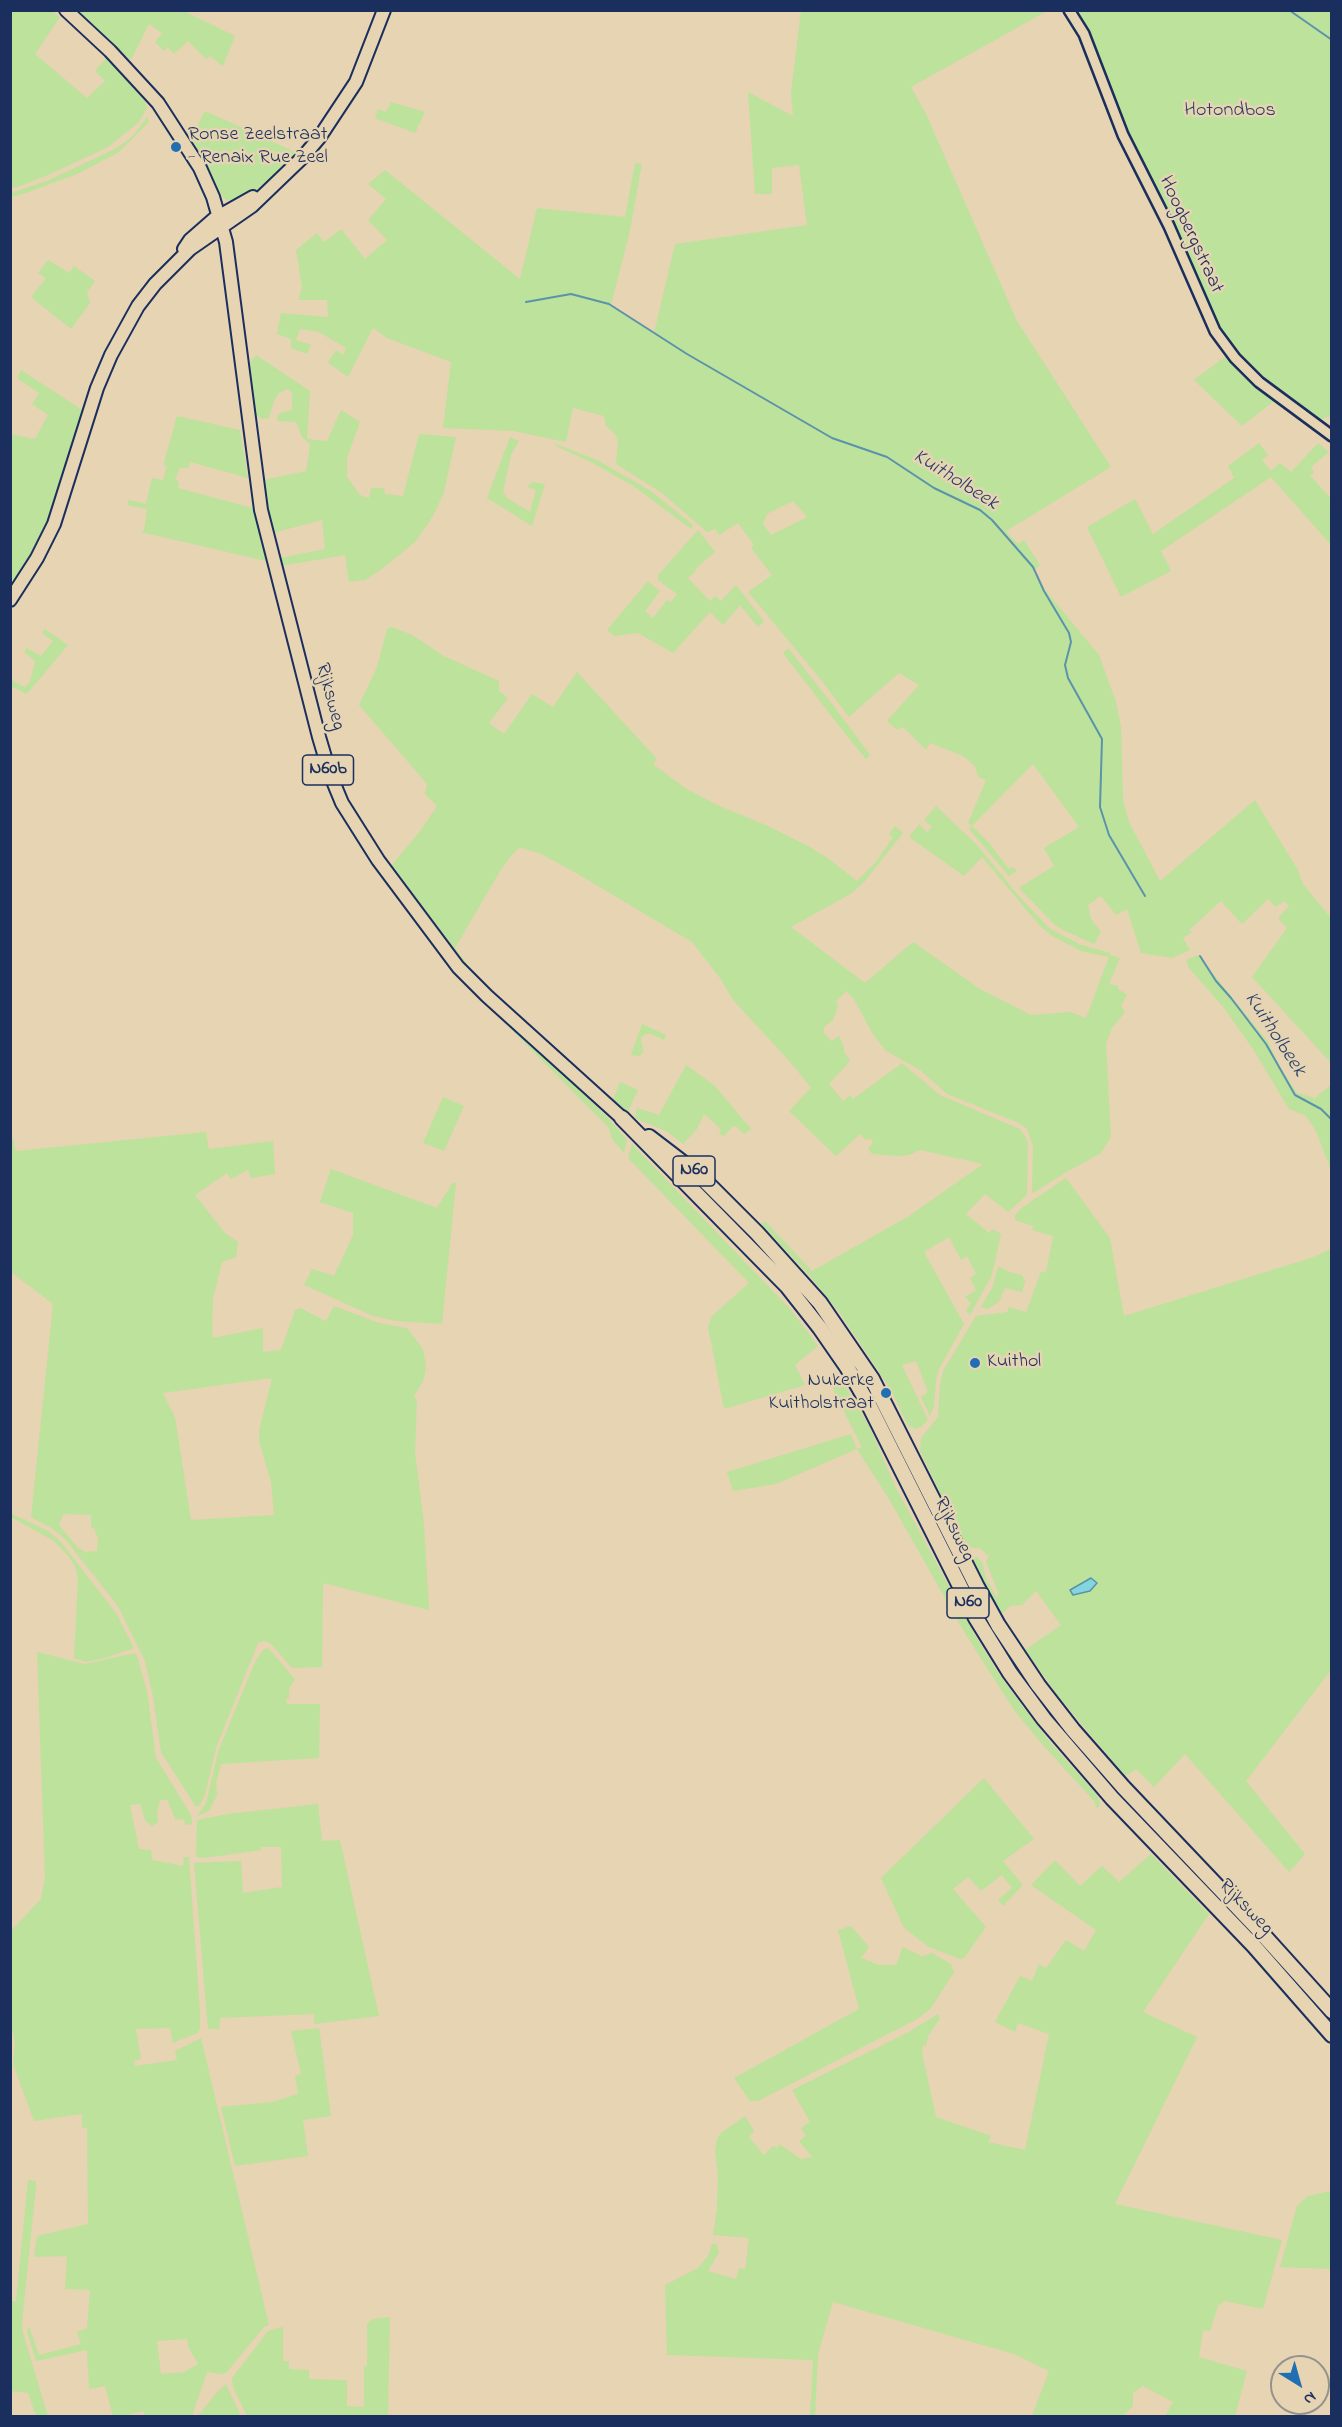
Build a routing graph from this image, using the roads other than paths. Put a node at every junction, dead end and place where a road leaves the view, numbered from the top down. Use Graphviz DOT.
graph roads {
  1 [pos="66,10"];
  2 [pos="384,10"];
  3 [pos="1069,10"];
  4 [pos="272,186"];
  5 [pos="218,216"];
  6 [pos="221,228"];
  7 [pos="174,264"];
  8 [pos="1332,436"];
  9 [pos="10,600"];
  10 [pos="622,1118"];
  11 [pos="1332,2011"];
  12 [pos="1332,2035"];
  1 -- 5 [label="main road, N60b"];
  2 -- 4 [label="main road"];
  3 -- 8 [label="street, Hoogbergstraat"];
  4 -- 5 [label="main road"];
  4 -- 6 [label="main road"];
  5 -- 6 [label="main road, Rijksweg / N60b"];
  5 -- 7 [label="main road"];
  6 -- 7 [label="main road"];
  6 -- 10 [label="main road, Rijksweg / N60b"];
  7 -- 9 [label="main road"];
  10 -- 11 [label="highway, Rijksweg / N60"];
  10 -- 12 [label="highway, Rijksweg / N60"];
}
